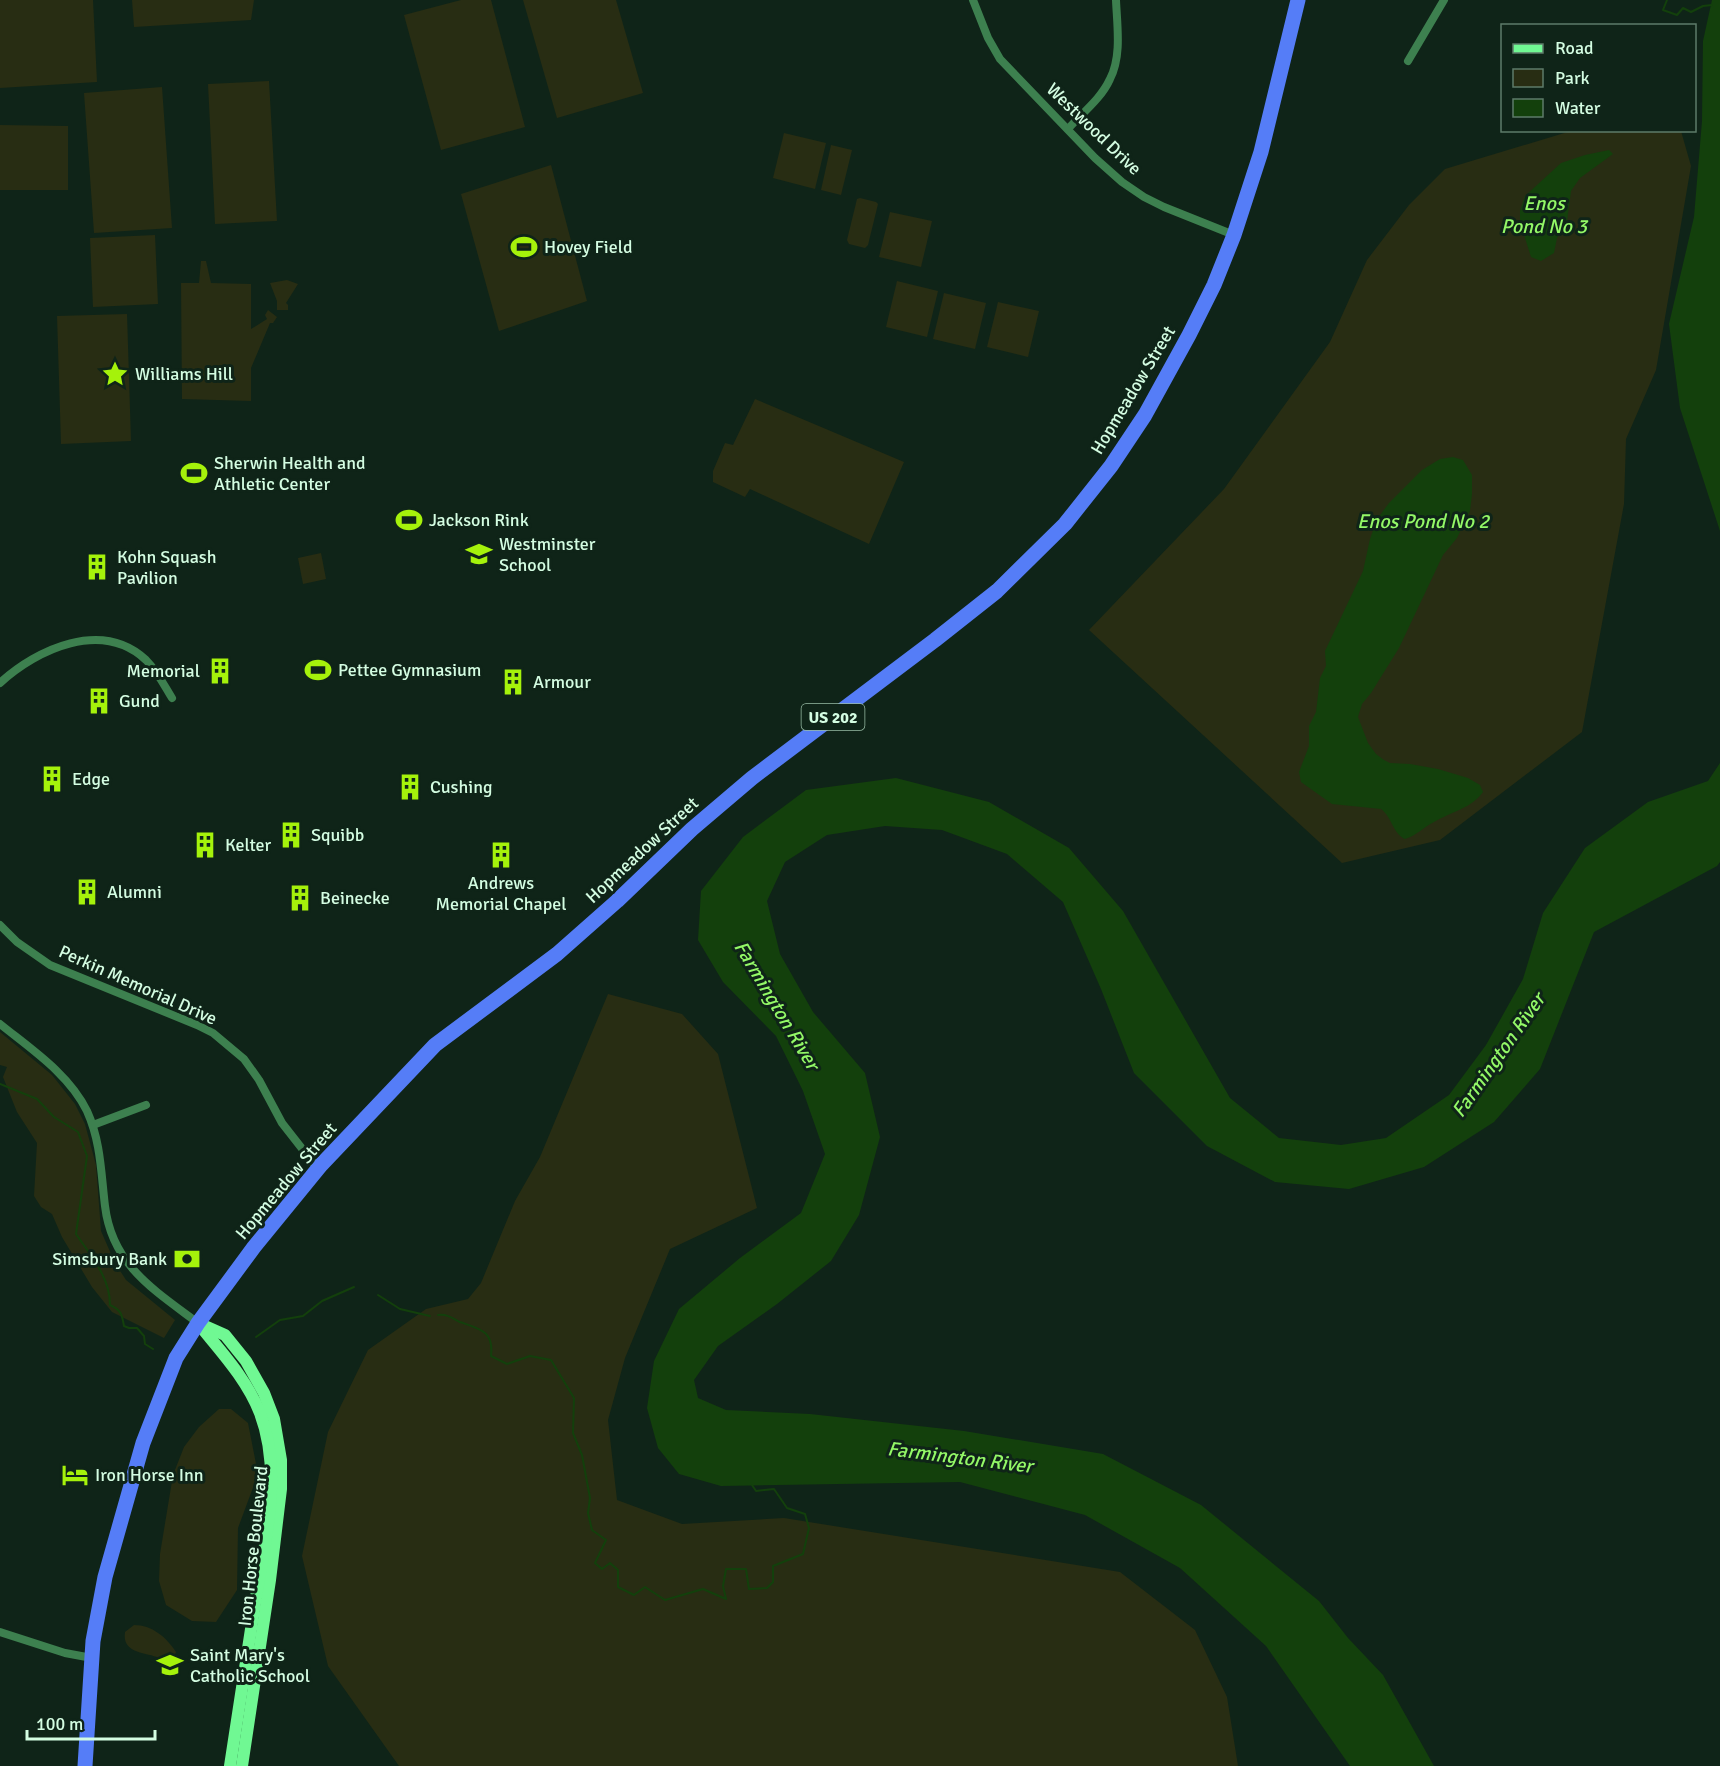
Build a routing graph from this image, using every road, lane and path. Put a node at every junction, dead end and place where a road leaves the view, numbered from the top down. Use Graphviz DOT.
graph roads {
  1 [pos="973,0"];
  2 [pos="1116,0"];
  3 [pos="1298,0"];
  4 [pos="1444,0"];
  5 [pos="1408,61"];
  6 [pos="1068,129"];
  7 [pos="1234,235"];
  8 [pos="0,683"];
  9 [pos="172,698"];
  10 [pos="0,925"];
  11 [pos="0,1024"];
  12 [pos="146,1105"];
  13 [pos="93,1125"];
  14 [pos="318,1169"];
  15 [pos="198,1323"];
  16 [pos="0,1632"];
  17 [pos="92,1658"];
  18 [pos="85,1766"];
  19 [pos="230,1766"];
  20 [pos="242,1766"];
  1 -- 6 [label="street, Westwood Drive"];
  2 -- 6 [label="street"];
  3 -- 7 [label="highway, Hopmeadow Street / US 202"];
  4 -- 5 [label="street"];
  6 -- 7 [label="street, Westwood Drive"];
  7 -- 14 [label="highway, Hopmeadow Street / US 202"];
  8 -- 9 [label="street"];
  10 -- 14 [label="street, Perkin Memorial Drive"];
  11 -- 13 [label="street"];
  12 -- 13 [label="street"];
  13 -- 15 [label="street"];
  14 -- 15 [label="highway, Hopmeadow Street / US 202"];
  15 -- 17 [label="highway, Hopmeadow Street / US 202"];
  15 -- 19 [label="street, Iron Horse Boulevard"];
  15 -- 20 [label="street, Iron Horse Boulevard"];
  16 -- 17 [label="street"];
  17 -- 18 [label="highway, Hopmeadow Street / US 202"];
}
